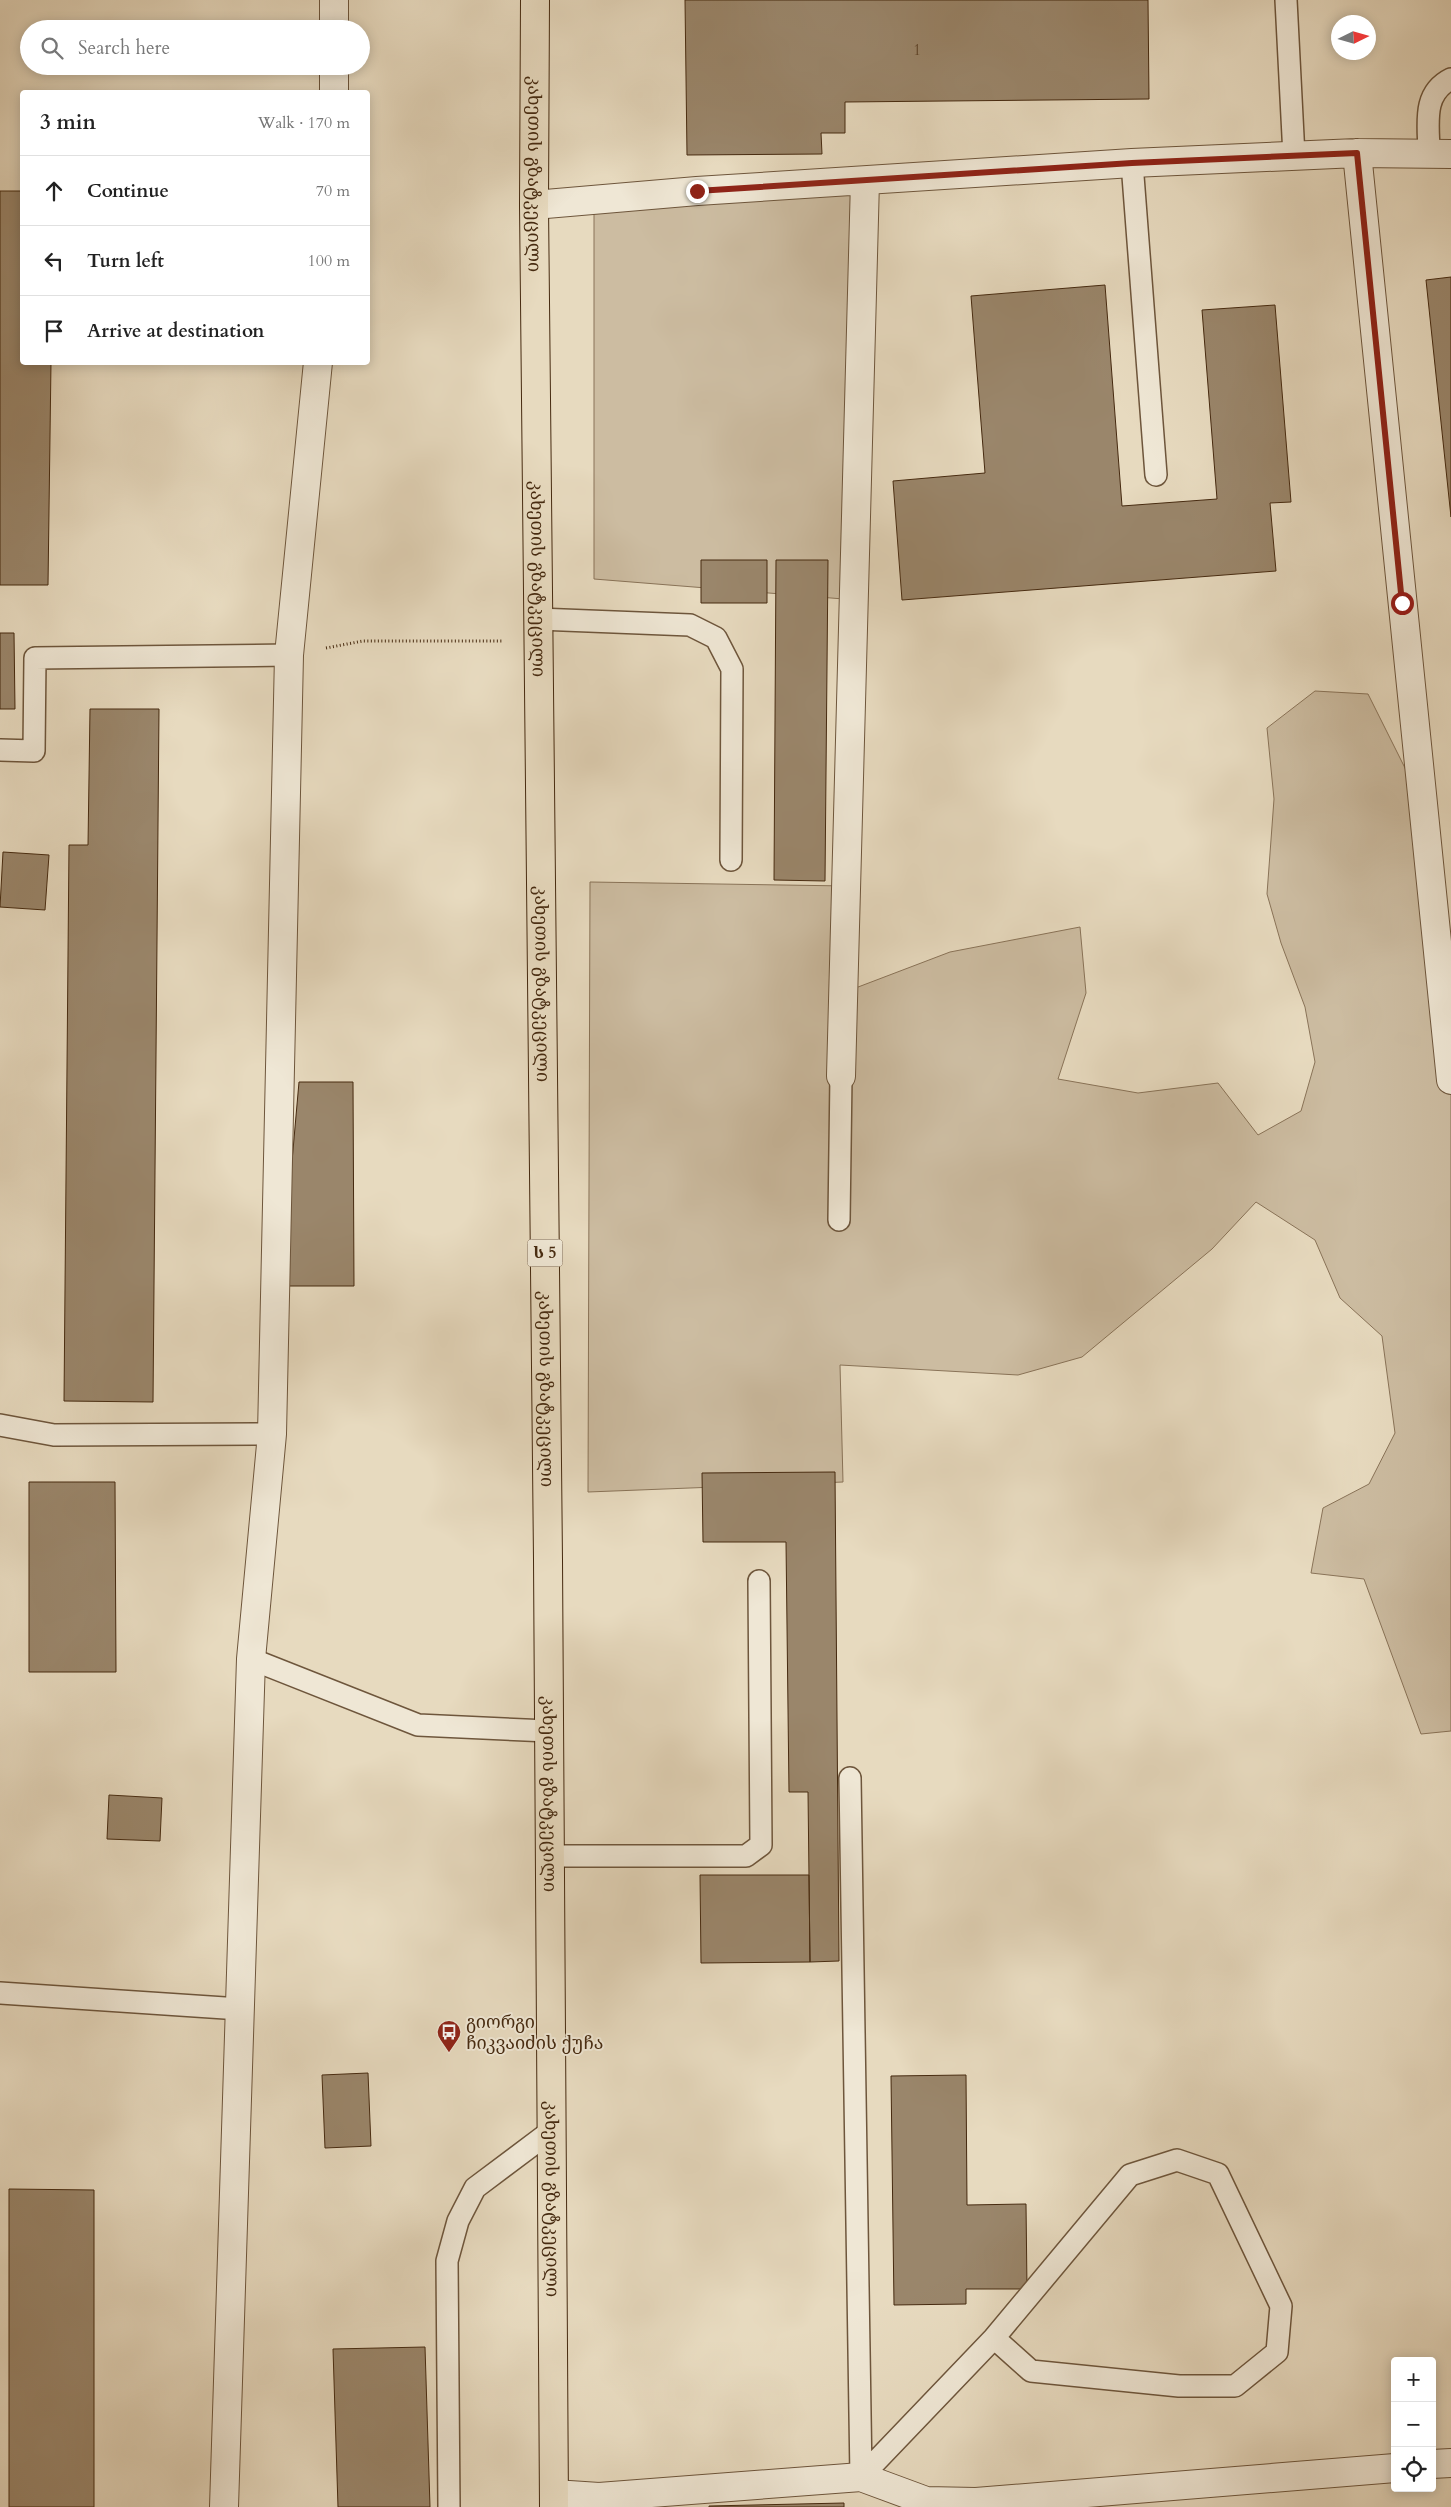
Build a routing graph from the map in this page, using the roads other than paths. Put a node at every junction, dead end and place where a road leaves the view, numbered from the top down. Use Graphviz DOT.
graph roads {
  1 [pos="334,0"];
  2 [pos="535,0"];
  3 [pos="1286,0"];
  4 [pos="334,20"];
  5 [pos="334,75"];
  6 [pos="1451,79"];
  7 [pos="334,90"];
  8 [pos="1357,153"];
  9 [pos="1440,154"];
  10 [pos="1294,156"];
  11 [pos="1132,163"];
  12 [pos="866,181"];
  13 [pos="534,204"];
  14 [pos="318,365"];
  15 [pos="1156,475"];
  16 [pos="538,630"];
  17 [pos="289,654"];
  18 [pos="0,750"];
  19 [pos="731,860"];
  20 [pos="842,1076"];
  21 [pos="1451,1080"];
  22 [pos="839,1220"];
  23 [pos="0,1425"];
  24 [pos="272,1434"];
  25 [pos="759,1581"];
  26 [pos="251,1659"];
  27 [pos="548,1730"];
  28 [pos="850,1778"];
  29 [pos="548,1856"];
  30 [pos="0,1993"];
  31 [pos="240,2009"];
  32 [pos="551,2131"];
  33 [pos="994,2338"];
  34 [pos="1451,2463"];
  35 [pos="1436,2464"];
  36 [pos="1391,2468"];
  37 [pos="861,2476"];
  38 [pos="554,2501"];
  39 [pos="927,2504"];
  40 [pos="224,2507"];
  41 [pos="448,2507"];
  1 -- 4 [label="street"];
  2 -- 13 [label="highway, კახეთის გზატკეცილი / ს 5"];
  3 -- 10 [label="lane"];
  5 -- 7 [label="street"];
  6 -- 9 [label="lane"];
  8 -- 9 [label="street"];
  8 -- 10 [label="street"];
  8 -- 21 [label="street"];
  10 -- 11 [label="street"];
  11 -- 12 [label="street"];
  11 -- 15 [label="lane"];
  12 -- 13 [label="street"];
  12 -- 20 [label="street"];
  13 -- 16 [label="highway, კახეთის გზატკეცილი / ს 5"];
  14 -- 17 [label="street"];
  16 -- 19 [label="lane"];
  16 -- 27 [label="highway, კახეთის გზატკეცილი / ს 5"];
  17 -- 18 [label="lane"];
  17 -- 24 [label="street"];
  20 -- 22 [label="lane"];
  23 -- 24 [label="lane"];
  24 -- 26 [label="street"];
  25 -- 29 [label="lane"];
  26 -- 27 [label="lane"];
  26 -- 31 [label="street"];
  27 -- 29 [label="highway, კახეთის გზატკეცილი / ს 5"];
  28 -- 37 [label="lane"];
  29 -- 32 [label="highway, კახეთის გზატკეცილი / ს 5"];
  30 -- 31 [label="lane"];
  31 -- 40 [label="street"];
  32 -- 38 [label="highway, კახეთის გზატკეცილი / ს 5"];
  32 -- 41 [label="lane"];
  33 -- 33 [label="lane"];
  33 -- 37 [label="lane"];
  34 -- 35 [label="street"];
  36 -- 39 [label="street"];
  37 -- 38 [label="street"];
  37 -- 39 [label="street"];
}
